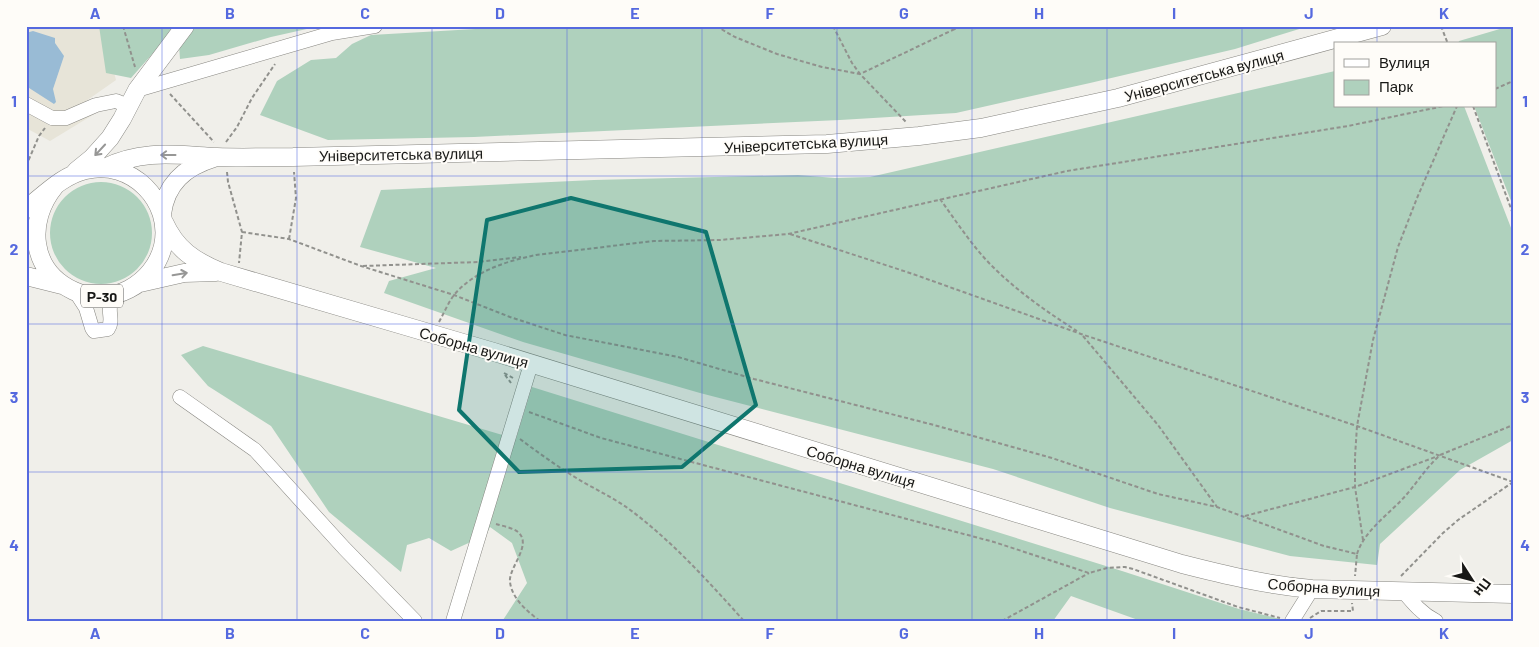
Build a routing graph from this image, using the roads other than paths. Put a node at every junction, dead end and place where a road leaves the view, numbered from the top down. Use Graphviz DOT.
graph roads {
  1 [pos="185,26"];
  2 [pos="376,26"];
  3 [pos="1382,26"];
  4 [pos="137,90"];
  5 [pos="26,104"];
  6 [pos="125,113"];
  7 [pos="223,152"];
  8 [pos="130,158"];
  9 [pos="104,168"];
  10 [pos="72,174"];
  11 [pos="55,186"];
  12 [pos="151,193"];
  13 [pos="26,209"];
  14 [pos="163,218"];
  15 [pos="221,272"];
  16 [pos="26,276"];
  17 [pos="140,283"];
  18 [pos="69,288"];
  19 [pos="121,293"];
  20 [pos="531,364"];
  21 [pos="180,397"];
  22 [pos="1400,585"];
  23 [pos="1312,589"];
  24 [pos="1513,594"];
  25 [pos="1287,620"];
  26 [pos="415,621"];
  27 [pos="453,621"];
  28 [pos="1436,621"];
  1 -- 4 [label="main road"];
  2 -- 4 [label="street"];
  3 -- 7 [label="main road, Університетська вулиця / Р-30"];
  4 -- 6 [label="main road"];
  5 -- 6 [label="street"];
  6 -- 8 [label="main road"];
  6 -- 10 [label="main road, one-way"];
  7 -- 8 [label="main road, Університетська вулиця / Р-30, one-way"];
  7 -- 14 [label="main road, Університетська вулиця / Р-30"];
  8 -- 9 [label="main road, Університетська вулиця / Р-30"];
  8 -- 12 [label="main road"];
  9 -- 10 [label="main road, Р-30"];
  9 -- 12 [label="main road"];
  10 -- 11 [label="main road, Р-30"];
  11 -- 13 [label="main road, Р-30"];
  11 -- 18 [label="main road"];
  12 -- 14 [label="main road"];
  14 -- 15 [label="main road, Соборна вулиця"];
  14 -- 17 [label="main road, Р-30"];
  17 -- 15 [label="main road, Соборна вулиця, one-way"];
  15 -- 20 [label="main road, Соборна вулиця"];
  16 -- 18 [label="main road, Р-30"];
  17 -- 19 [label="main road, Р-30"];
  18 -- 19 [label="main road, Р-30"];
  18 -- 19 [label="street"];
  20 -- 23 [label="main road, Соборна вулиця"];
  20 -- 27 [label="street"];
  21 -- 26 [label="street"];
  22 -- 23 [label="main road, Соборна вулиця"];
  22 -- 24 [label="main road, Соборна вулиця"];
  22 -- 28 [label="street"];
  23 -- 25 [label="street"];
}
